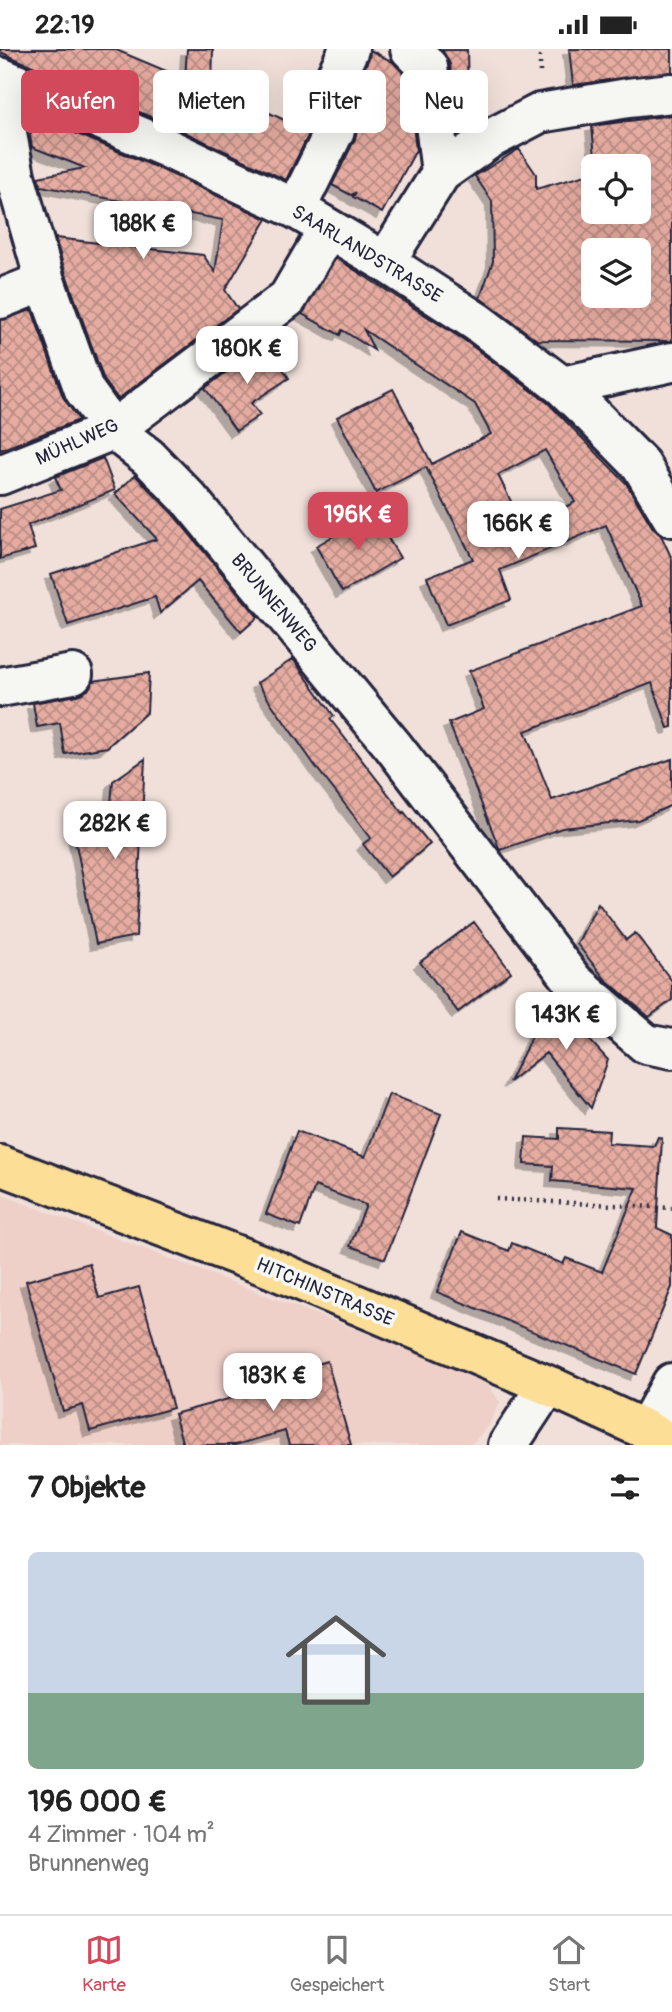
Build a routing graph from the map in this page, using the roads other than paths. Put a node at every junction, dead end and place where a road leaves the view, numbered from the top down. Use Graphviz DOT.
graph roads {
  1 [pos="349,49"];
  2 [pos="410,49"];
  3 [pos="13,83"];
  4 [pos="672,93"];
  5 [pos="441,173"];
  6 [pos="7,178"];
  7 [pos="312,219"];
  8 [pos="385,262"];
  9 [pos="45,281"];
  10 [pos="0,299"];
  11 [pos="672,362"];
  12 [pos="562,386"];
  13 [pos="113,430"];
  14 [pos="0,475"];
  15 [pos="672,517"];
  16 [pos="73,674"];
  17 [pos="0,687"];
  18 [pos="672,1049"];
  19 [pos="0,1165"];
  20 [pos="672,1383"];
  21 [pos="552,1387"];
  22 [pos="659,1437"];
  23 [pos="508,1445"];
  1 -- 7 [label="street, MÜHLWEG"];
  2 -- 5 [label="street"];
  3 -- 6 [label="street, BRUNNENWEG"];
  3 -- 7 [label="street, SAARLANDSTRASSE"];
  4 -- 5 [label="street"];
  5 -- 8 [label="street"];
  6 -- 9 [label="street, BRUNNENWEG"];
  7 -- 8 [label="street, SAARLANDSTRASSE"];
  7 -- 13 [label="street, MÜHLWEG"];
  8 -- 12 [label="street, SAARLANDSTRASSE"];
  9 -- 10 [label="street"];
  9 -- 13 [label="street, BRUNNENWEG"];
  11 -- 12 [label="street"];
  12 -- 15 [label="street, SAARLANDSTRASSE"];
  13 -- 14 [label="street, MÜHLWEG"];
  13 -- 18 [label="street, BRUNNENWEG"];
  16 -- 17 [label="street"];
  19 -- 21 [label="main road, HITCHINSTRASSE"];
  20 -- 22 [label="street, HITCHINSTRASSE"];
  21 -- 22 [label="main road, HITCHINSTRASSE"];
  21 -- 23 [label="street"];
}
